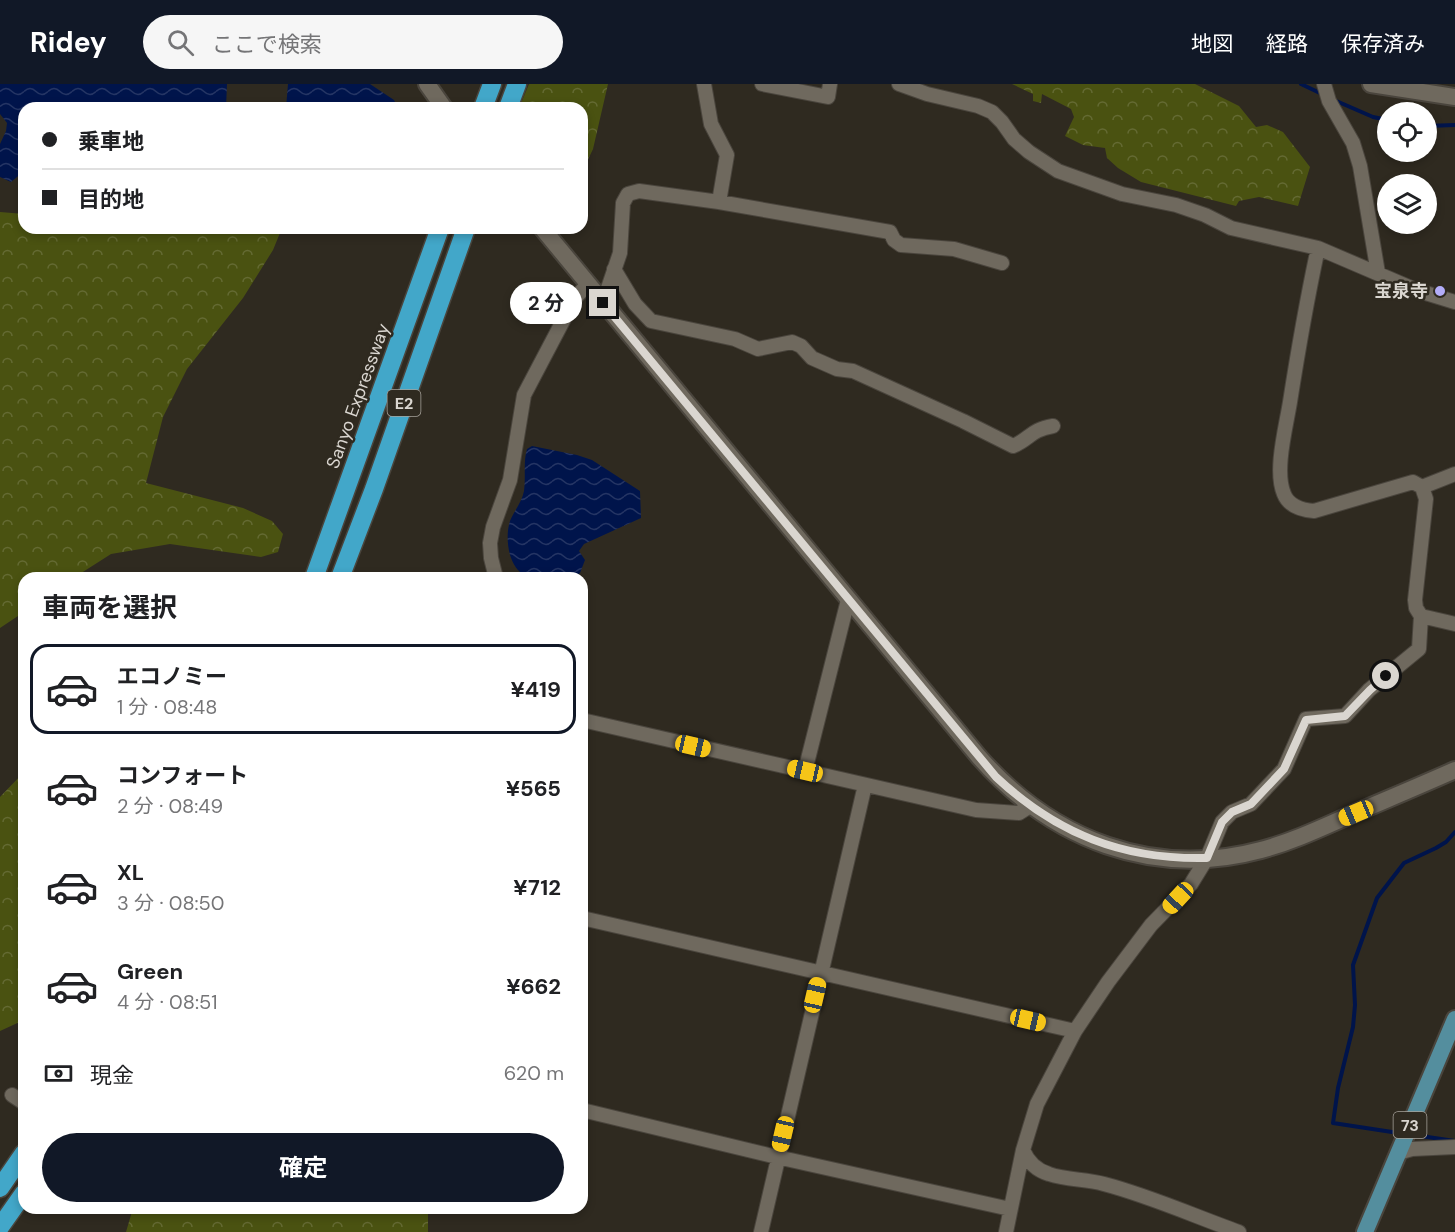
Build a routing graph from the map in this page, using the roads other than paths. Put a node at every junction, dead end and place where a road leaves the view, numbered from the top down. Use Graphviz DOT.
graph roads {
  1 [pos="428,84"];
  2 [pos="492,84"];
  3 [pos="517,84"];
  4 [pos="704,84"];
  5 [pos="762,84"];
  6 [pos="830,84"];
  7 [pos="899,84"];
  8 [pos="1371,84"];
  9 [pos="1327,91"];
  10 [pos="1455,97"];
  11 [pos="440,102"];
  12 [pos="485,102"];
  13 [pos="510,102"];
  14 [pos="719,202"];
  15 [pos="438,234"];
  16 [pos="464,234"];
  17 [pos="547,234"];
  18 [pos="1318,248"];
  19 [pos="1002,263"];
  20 [pos="614,269"];
  21 [pos="1378,273"];
  22 [pos="588,284"];
  23 [pos="1455,302"];
  24 [pos="603,303"];
  25 [pos="1053,426"];
  26 [pos="1455,474"];
  27 [pos="1422,487"];
  28 [pos="316,572"];
  29 [pos="342,572"];
  30 [pos="494,572"];
  31 [pos="848,600"];
  32 [pos="1421,616"];
  33 [pos="1455,624"];
  34 [pos="588,721"];
  35 [pos="1455,770"];
  36 [pos="805,771"];
  37 [pos="865,785"];
  38 [pos="1030,806"];
  39 [pos="1207,858"];
  40 [pos="588,919"];
  41 [pos="821,971"];
  42 [pos="1455,1019"];
  43 [pos="1074,1031"];
  44 [pos="588,1111"];
  45 [pos="1455,1147"];
  46 [pos="1023,1150"];
  47 [pos="1398,1153"];
  48 [pos="777,1157"];
  49 [pos="18,1162"];
  50 [pos="0,1188"];
  51 [pos="18,1202"];
  52 [pos="1010,1209"];
  53 [pos="0,1227"];
  54 [pos="761,1232"];
  55 [pos="1006,1232"];
  56 [pos="1239,1232"];
  57 [pos="1365,1232"];
  1 -- 11 [label="street"];
  2 -- 12 [label="highway"];
  3 -- 13 [label="highway"];
  4 -- 14 [label="street"];
  5 -- 6 [label="street"];
  7 -- 18 [label="street"];
  8 -- 10 [label="street"];
  9 -- 21 [label="street"];
  14 -- 19 [label="street"];
  14 -- 20 [label="street"];
  15 -- 28 [label="highway, Sanyo Expressway / E2"];
  16 -- 29 [label="highway, E2"];
  17 -- 22 [label="street"];
  18 -- 21 [label="street"];
  18 -- 27 [label="street"];
  20 -- 24 [label="street"];
  20 -- 25 [label="street"];
  21 -- 23 [label="street"];
  22 -- 24 [label="street"];
  22 -- 30 [label="street"];
  24 -- 31 [label="street"];
  26 -- 27 [label="street"];
  27 -- 32 [label="street"];
  31 -- 36 [label="street"];
  31 -- 38 [label="street"];
  32 -- 33 [label="street"];
  32 -- 39 [label="street"];
  34 -- 36 [label="street"];
  35 -- 39 [label="street"];
  36 -- 37 [label="street"];
  37 -- 38 [label="street"];
  37 -- 41 [label="street"];
  38 -- 39 [label="street"];
  39 -- 43 [label="street"];
  40 -- 41 [label="street"];
  41 -- 43 [label="street"];
  41 -- 48 [label="street"];
  42 -- 47 [label="main road, 73"];
  43 -- 46 [label="street"];
  44 -- 48 [label="street"];
  45 -- 47 [label="street"];
  46 -- 52 [label="street"];
  46 -- 56 [label="street"];
  47 -- 57 [label="main road, 73"];
  48 -- 52 [label="street"];
  48 -- 54 [label="street"];
  49 -- 50 [label="highway"];
  51 -- 53 [label="highway"];
  52 -- 55 [label="street"];
}
